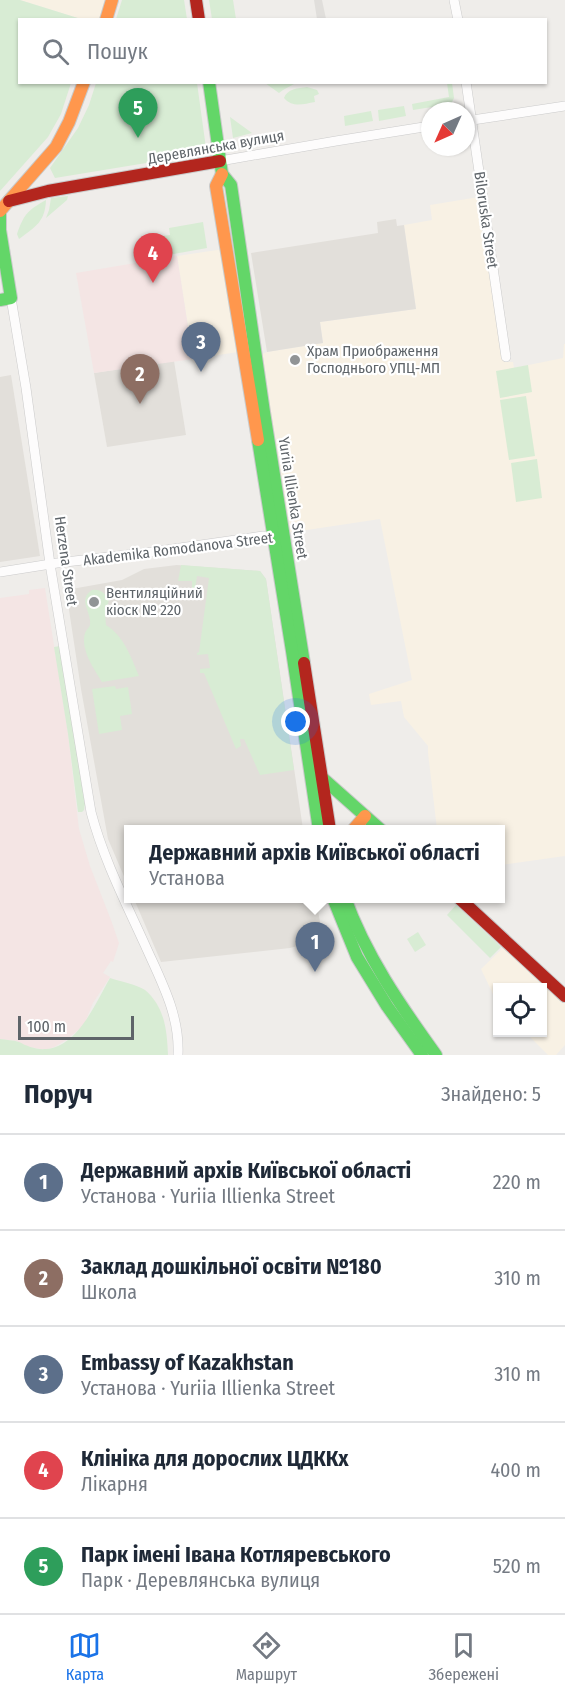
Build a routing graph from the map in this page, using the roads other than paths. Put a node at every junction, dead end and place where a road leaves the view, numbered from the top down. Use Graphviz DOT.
graph roads {
  1 [pos="112,0"];
  2 [pos="196,0"];
  3 [pos="454,0"];
  4 [pos="107,18"];
  5 [pos="199,18"];
  6 [pos="458,18"];
  7 [pos="83,84"];
  8 [pos="209,84"];
  9 [pos="466,84"];
  10 [pos="468,102"];
  11 [pos="565,106"];
  12 [pos="475,119"];
  13 [pos="421,127"];
  14 [pos="475,156"];
  15 [pos="221,168"];
  16 [pos="9,201"];
  17 [pos="0,211"];
  18 [pos="5,299"];
  19 [pos="506,357"];
  20 [pos="278,537"];
  21 [pos="51,564"];
  22 [pos="0,572"];
  23 [pos="309,767"];
  24 [pos="320,776"];
  25 [pos="365,816"];
  26 [pos="318,825"];
  27 [pos="329,825"];
  28 [pos="357,825"];
  29 [pos="375,825"];
  30 [pos="124,900"];
  31 [pos="126,903"];
  32 [pos="335,903"];
  33 [pos="347,903"];
  34 [pos="464,903"];
  35 [pos="565,996"];
  36 [pos="178,1055"];
  37 [pos="422,1055"];
  38 [pos="436,1055"];
  1 -- 4 [label="main road"];
  2 -- 5 [label="main road"];
  3 -- 6 [label="street"];
  7 -- 16 [label="main road, Herzena Street"];
  8 -- 15 [label="main road, Yuriia Illienka Street"];
  9 -- 10 [label="street, Biloruska Street"];
  11 -- 12 [label="street"];
  13 -- 15 [label="street, Деревлянська вулиця"];
  14 -- 19 [label="street, Biloruska Street"];
  15 -- 16 [label="main road, Деревлянська вулиця"];
  15 -- 20 [label="main road, Yuriia Illienka Street"];
  16 -- 17 [label="main road, Herzena Street"];
  17 -- 18 [label="main road, Herzena Street"];
  18 -- 21 [label="street, Herzena Street"];
  20 -- 21 [label="street, Akademika Romodanova Street"];
  20 -- 23 [label="main road, Yuriia Illienka Street"];
  20 -- 24 [label="main road, Yuriia Illienka Street"];
  21 -- 22 [label="street, Akademika Romodanova Street"];
  21 -- 30 [label="street, Herzena Street"];
  23 -- 24 [label="main road"];
  23 -- 26 [label="main road, Yuriia Illienka Street"];
  24 -- 25 [label="main road"];
  24 -- 27 [label="main road, Yuriia Illienka Street"];
  25 -- 28 [label="main road"];
  25 -- 29 [label="main road"];
  31 -- 36 [label="street, Herzena Street"];
  32 -- 37 [label="main road"];
  33 -- 38 [label="main road"];
  34 -- 35 [label="main road"];
}
